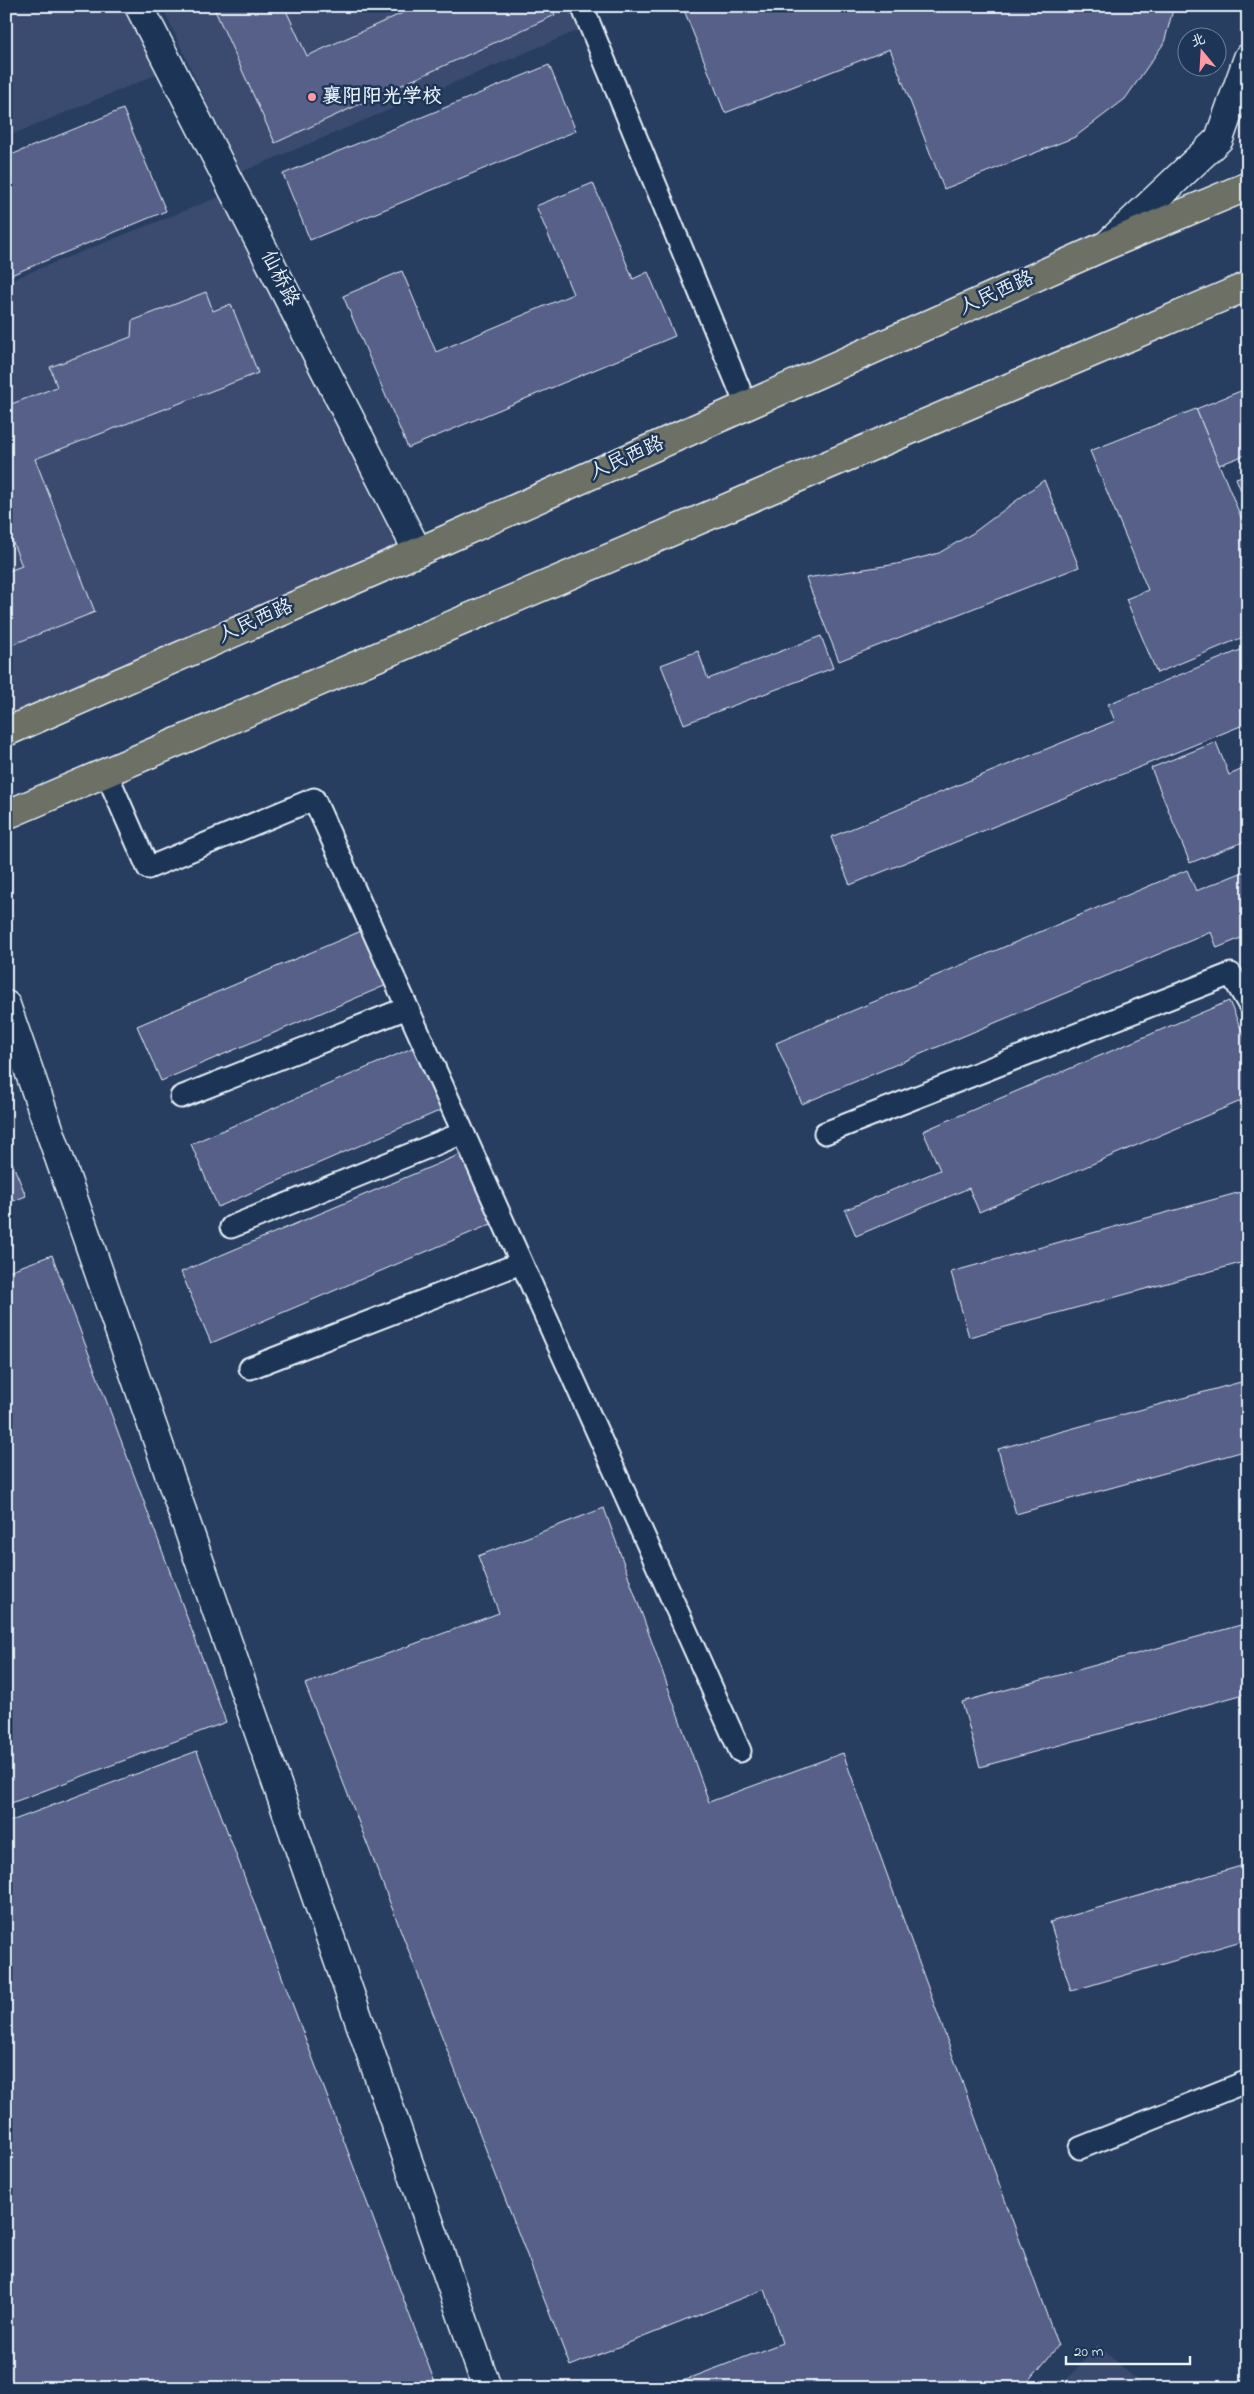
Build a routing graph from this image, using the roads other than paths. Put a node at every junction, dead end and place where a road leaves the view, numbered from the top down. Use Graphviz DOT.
graph roads {
  1 [pos="140,6"];
  2 [pos="582,6"];
  3 [pos="1248,58"];
  4 [pos="1248,186"];
  5 [pos="1105,246"];
  6 [pos="1248,286"];
  7 [pos="746,406"];
  8 [pos="418,552"];
  9 [pos="6,732"];
  10 [pos="106,772"];
  11 [pos="6,814"];
  12 [pos="1248,1003"];
  13 [pos="6,1006"];
  14 [pos="407,1008"];
  15 [pos="181,1097"];
  16 [pos="463,1133"];
  17 [pos="824,1133"];
  18 [pos="231,1227"];
  19 [pos="521,1263"];
  20 [pos="250,1368"];
  21 [pos="740,1751"];
  22 [pos="1248,2081"];
  23 [pos="1080,2148"];
  24 [pos="487,2388"];
  1 -- 8 [label="street, 仙桥路"];
  2 -- 7 [label="lane"];
  3 -- 5 [label="street"];
  4 -- 5 [label="main road, 人民西路"];
  5 -- 7 [label="main road, 人民西路"];
  6 -- 10 [label="main road"];
  7 -- 8 [label="main road, 人民西路"];
  8 -- 9 [label="main road, 人民西路"];
  10 -- 11 [label="main road"];
  10 -- 14 [label="lane"];
  12 -- 17 [label="lane"];
  13 -- 24 [label="street"];
  14 -- 15 [label="lane"];
  14 -- 16 [label="lane"];
  16 -- 18 [label="lane"];
  16 -- 19 [label="lane"];
  19 -- 20 [label="lane"];
  19 -- 21 [label="lane"];
  22 -- 23 [label="lane"];
}
